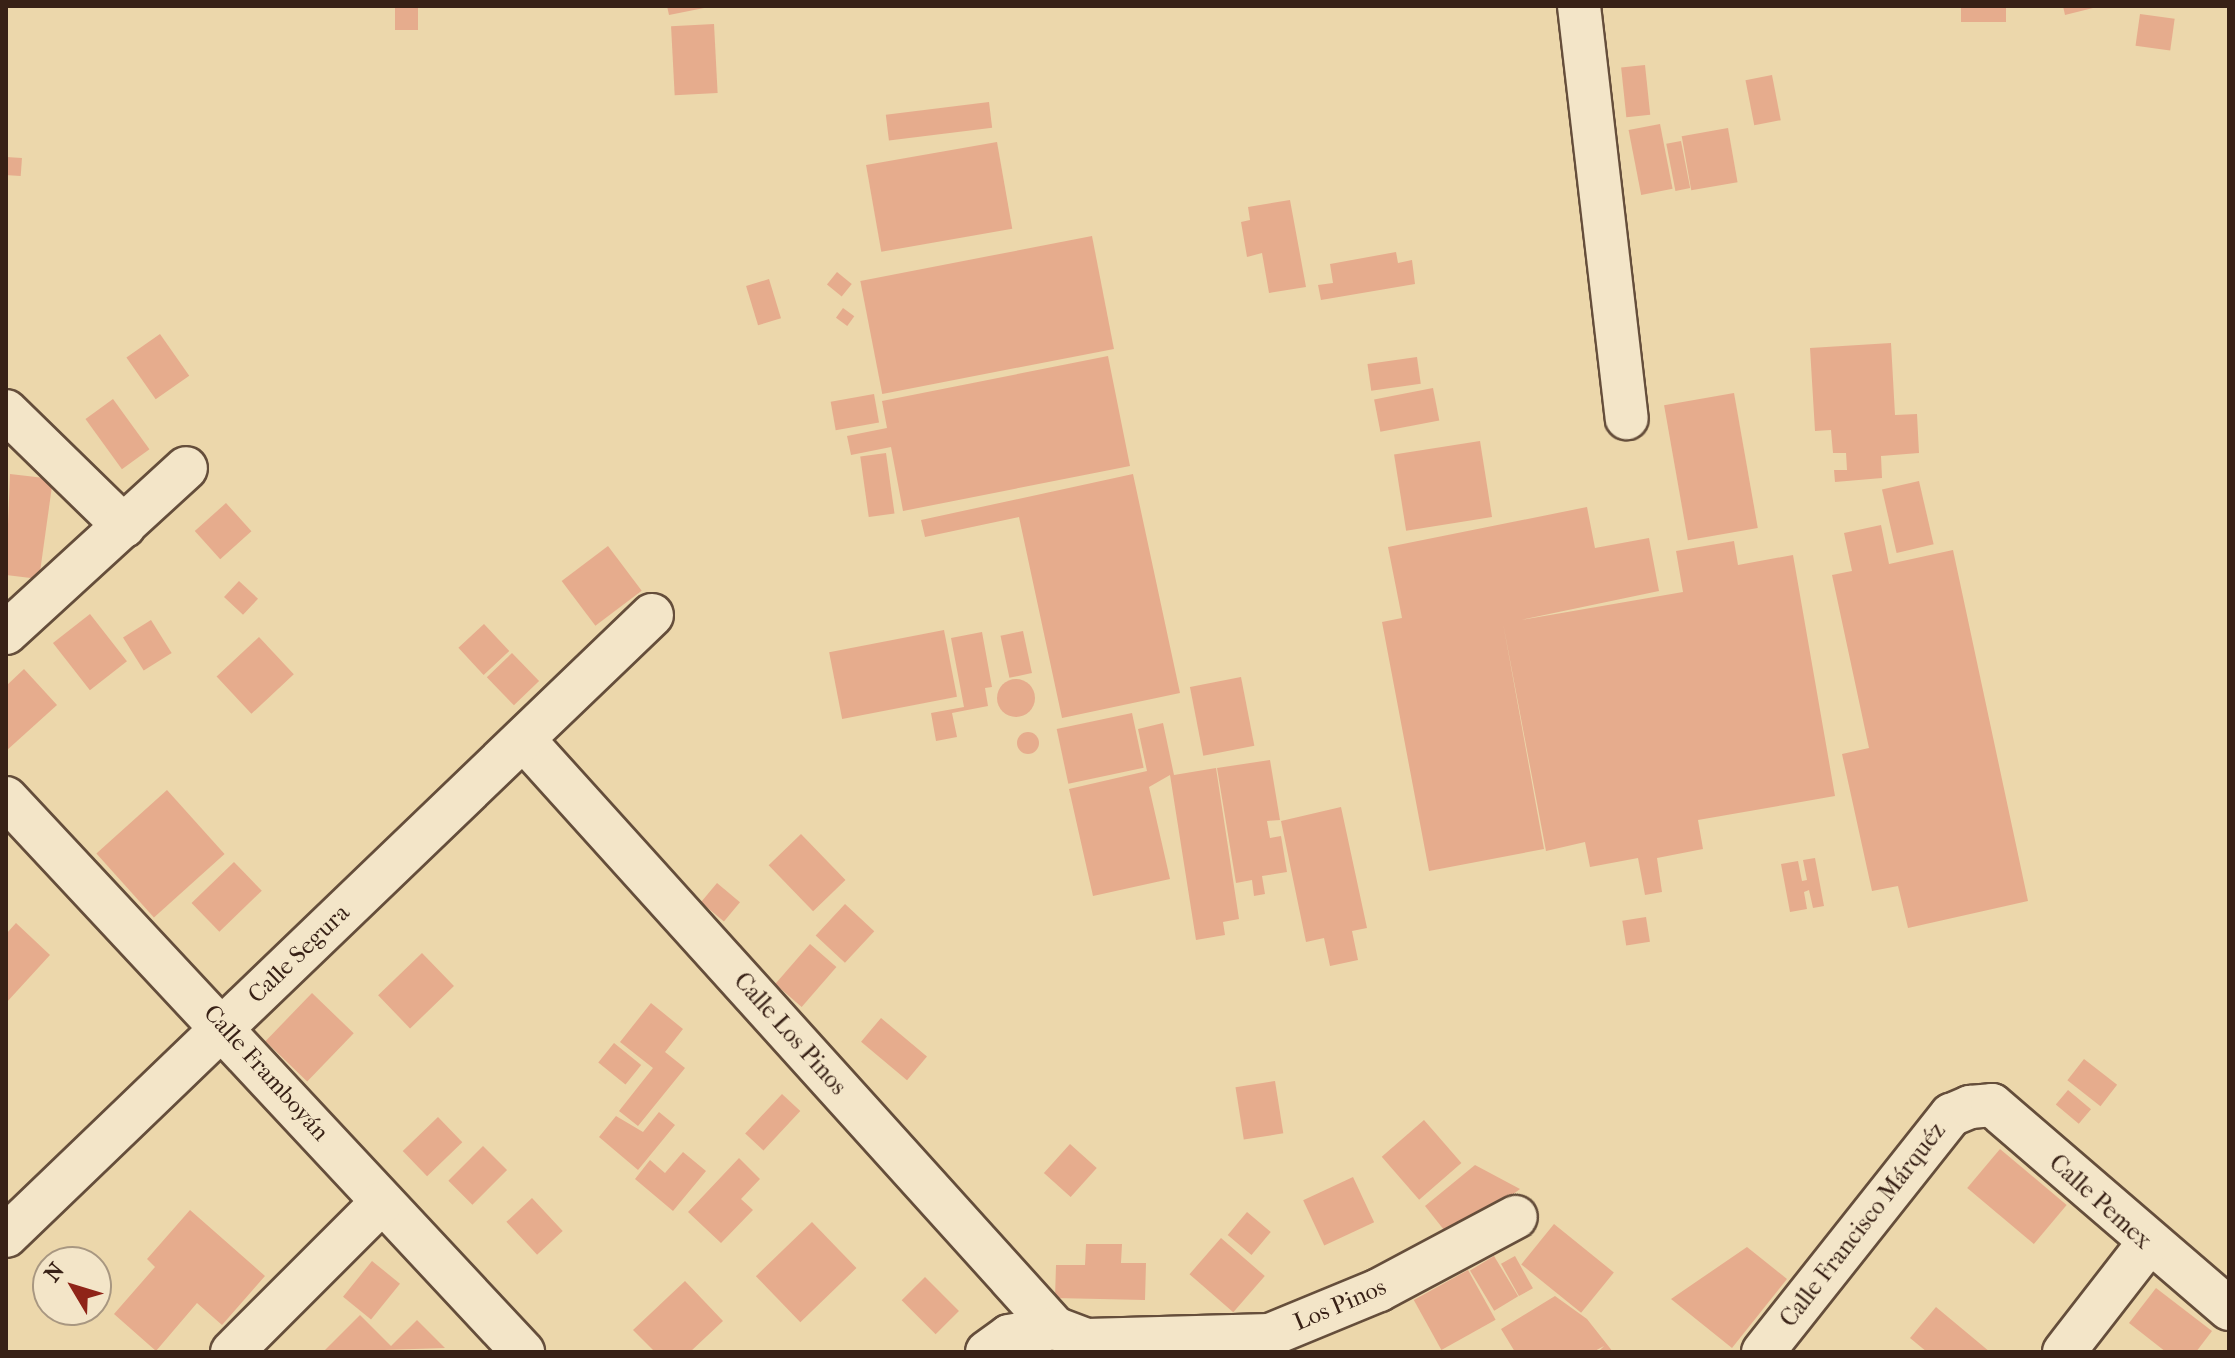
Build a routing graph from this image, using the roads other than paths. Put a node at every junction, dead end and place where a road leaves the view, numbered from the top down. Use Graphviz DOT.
graph roads {
  1 [pos="1579,6"];
  2 [pos="6,411"];
  3 [pos="1627,418"];
  4 [pos="186,468"];
  5 [pos="124,526"];
  6 [pos="652,615"];
  7 [pos="6,633"];
  8 [pos="524,740"];
  9 [pos="6,798"];
  10 [pos="224,1025"];
  11 [pos="1970,1107"];
  12 [pos="381,1203"];
  13 [pos="1516,1217"];
  14 [pos="6,1236"];
  15 [pos="2147,1245"];
  16 [pos="2229,1309"];
  17 [pos="1055,1328"];
  18 [pos="1277,1343"];
  19 [pos="232,1352"];
  20 [pos="523,1352"];
  21 [pos="987,1352"];
  22 [pos="1763,1352"];
  23 [pos="2064,1352"];
  1 -- 3 [label="street"];
  2 -- 5 [label="street"];
  4 -- 5 [label="street"];
  5 -- 7 [label="street"];
  6 -- 8 [label="street, Calle Segura"];
  8 -- 10 [label="street, Calle Segura"];
  8 -- 17 [label="street, Calle Los Pinos"];
  9 -- 10 [label="street, Calle Framboyán"];
  10 -- 12 [label="street, Calle Framboyán"];
  10 -- 14 [label="street, Calle Segura"];
  11 -- 15 [label="street, Calle Pemex"];
  11 -- 22 [label="street, Calle Francisco Márquéz"];
  12 -- 19 [label="street"];
  12 -- 20 [label="street, Calle Framboyán"];
  13 -- 18 [label="street, Los Pinos"];
  15 -- 16 [label="street, Calle Pemex"];
  15 -- 23 [label="street"];
  17 -- 18 [label="street, Los Pinos"];
  17 -- 21 [label="street"];
}
